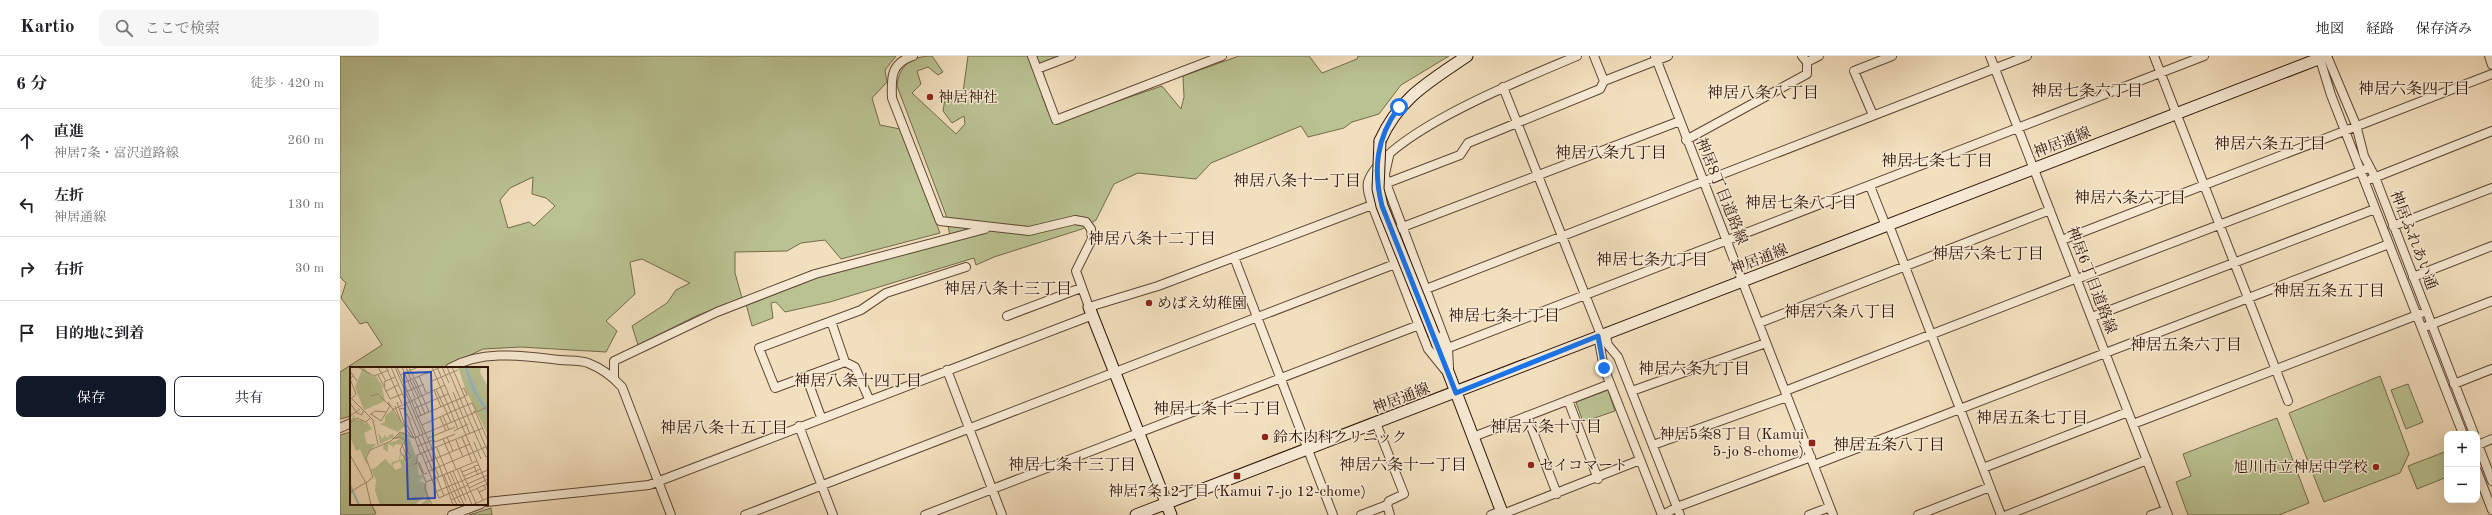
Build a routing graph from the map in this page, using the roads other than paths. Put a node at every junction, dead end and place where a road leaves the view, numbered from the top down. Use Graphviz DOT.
graph roads {
  1 [pos="913,56"];
  2 [pos="1032,56"];
  3 [pos="1071,56"];
  4 [pos="1222,56"];
  5 [pos="1467,56"];
  6 [pos="1577,56"];
  7 [pos="1594,56"];
  8 [pos="1668,56"];
  9 [pos="1819,56"];
  10 [pos="1892,56"];
  11 [pos="1990,56"];
  12 [pos="2027,56"];
  13 [pos="2154,56"];
  14 [pos="2204,56"];
  15 [pos="2489,56"];
  16 [pos="2323,57"];
  17 [pos="1656,58"];
  18 [pos="1804,59"];
  19 [pos="2492,65"];
  20 [pos="1995,68"];
  21 [pos="1037,69"];
  22 [pos="2161,72"];
  23 [pos="2492,74"];
  24 [pos="1604,81"];
  25 [pos="1503,87"];
  26 [pos="2176,114"];
  27 [pos="1873,116"];
  28 [pos="1680,121"];
  29 [pos="1517,122"];
  30 [pos="2356,126"];
  31 [pos="2019,128"];
  32 [pos="2345,130"];
  33 [pos="2492,132"];
  34 [pos="1686,140"];
  35 [pos="1390,153"];
  36 [pos="2370,167"];
  37 [pos="2034,169"];
  38 [pos="2361,171"];
  39 [pos="1539,176"];
  40 [pos="2375,177"];
  41 [pos="1703,180"];
  42 [pos="2365,181"];
  43 [pos="1386,183"];
  44 [pos="1870,186"];
  45 [pos="2204,186"];
  46 [pos="2492,188"];
  47 [pos="1368,191"];
  48 [pos="1372,205"];
  49 [pos="2375,208"];
  50 [pos="2050,210"];
  51 [pos="2221,225"];
  52 [pos="1887,226"];
  53 [pos="2393,226"];
  54 [pos="1402,227"];
  55 [pos="990,228"];
  56 [pos="1384,234"];
  57 [pos="1562,236"];
  58 [pos="1726,240"];
  59 [pos="2062,240"];
  60 [pos="2389,244"];
  61 [pos="2492,246"];
  62 [pos="1234,257"];
  63 [pos="2406,258"];
  64 [pos="2396,263"];
  65 [pos="1395,264"];
  66 [pos="2235,264"];
  67 [pos="966,266"];
  68 [pos="1904,266"];
  69 [pos="2413,277"];
  70 [pos="2077,279"];
  71 [pos="1743,281"];
  72 [pos="1081,288"];
  73 [pos="1426,289"];
  74 [pos="1586,296"];
  75 [pos="2249,299"];
  76 [pos="2492,301"];
  77 [pos="1091,311"];
  78 [pos="2426,311"];
  79 [pos="2416,315"];
  80 [pos="1007,316"];
  81 [pos="2092,317"];
  82 [pos="1258,318"];
  83 [pos="831,321"];
  84 [pos="1759,323"];
  85 [pos="1419,325"];
  86 [pos="2431,325"];
  87 [pos="2422,328"];
  88 [pos="1601,335"];
  89 [pos="1931,335"];
  90 [pos="1766,342"];
  91 [pos="1448,348"];
  92 [pos="2105,353"];
  93 [pos="845,362"];
  94 [pos="452,367"];
  95 [pos="2275,369"];
  96 [pos="2492,369"];
  97 [pos="947,370"];
  98 [pos="1115,373"];
  99 [pos="806,376"];
  100 [pos="614,377"];
  101 [pos="1281,378"];
  102 [pos="1450,378"];
  103 [pos="1610,384"];
  104 [pos="2454,384"];
  105 [pos="1632,391"];
  106 [pos="1456,393"];
  107 [pos="1786,394"];
  108 [pos="869,399"];
  109 [pos="1568,400"];
  110 [pos="2288,401"];
  111 [pos="1960,408"];
  112 [pos="2128,412"];
  113 [pos="1527,416"];
  114 [pos="821,417"];
  115 [pos="350,423"];
  116 [pos="1376,423"];
  117 [pos="2133,424"];
  118 [pos="799,426"];
  119 [pos="340,428"];
  120 [pos="969,428"];
  121 [pos="2461,431"];
  122 [pos="2473,431"];
  123 [pos="1140,433"];
  124 [pos="1473,437"];
  125 [pos="2492,439"];
  126 [pos="2480,443"];
  127 [pos="1653,445"];
  128 [pos="1308,449"];
  129 [pos="2480,451"];
  130 [pos="1640,460"];
  131 [pos="2147,460"];
  132 [pos="1812,461"];
  133 [pos="1983,468"];
  134 [pos="2480,478"];
  135 [pos="1598,479"];
  136 [pos="658,481"];
  137 [pos="2492,481"];
  138 [pos="821,485"];
  139 [pos="1990,487"];
  140 [pos="992,489"];
  141 [pos="1557,494"];
  142 [pos="2489,497"];
  143 [pos="488,502"];
  144 [pos="1166,503"];
  145 [pos="478,505"];
  146 [pos="1387,505"];
  147 [pos="2492,510"];
  148 [pos="1679,511"];
  149 [pos="1831,511"];
  150 [pos="2167,512"];
  151 [pos="1500,514"];
  152 [pos="452,515"];
  153 [pos="671,515"];
  154 [pos="745,515"];
  155 [pos="833,515"];
  156 [pos="925,515"];
  157 [pos="1002,515"];
  158 [pos="1136,515"];
  159 [pos="1171,515"];
  160 [pos="1333,515"];
  161 [pos="1361,515"];
  162 [pos="1390,515"];
  163 [pos="1662,515"];
  164 [pos="1809,515"];
  165 [pos="1918,515"];
  166 [pos="2001,515"];
  167 [pos="2007,515"];
  168 [pos="2151,515"];
  1 -- 55 [label="street"];
  2 -- 21 [label="street"];
  3 -- 21 [label="street"];
  4 -- 21 [label="street"];
  5 -- 102 [label="street, bridge"];
  6 -- 25 [label="street"];
  7 -- 24 [label="street"];
  8 -- 17 [label="street"];
  9 -- 18 [label="street"];
  10 -- 27 [label="street"];
  11 -- 20 [label="street, 神居6丁目道路線"];
  12 -- 20 [label="street"];
  13 -- 22 [label="street"];
  14 -- 22 [label="street"];
  15 -- 19 [label="street"];
  16 -- 26 [label="street, 神居通線"];
  16 -- 30 [label="street, 神居ふれあい通"];
  16 -- 32 [label="street, 神居ふれあい通"];
  17 -- 24 [label="street"];
  17 -- 28 [label="street, 神居8丁目道路線"];
  18 -- 34 [label="street"];
  20 -- 27 [label="street"];
  20 -- 31 [label="street, 神居6丁目道路線"];
  22 -- 26 [label="street"];
  22 -- 31 [label="street"];
  23 -- 30 [label="street"];
  24 -- 29 [label="street"];
  25 -- 29 [label="street"];
  25 -- 35 [label="street"];
  26 -- 37 [label="street, 神居通線"];
  26 -- 45 [label="street"];
  27 -- 41 [label="street"];
  28 -- 34 [label="street, 神居8丁目道路線"];
  28 -- 39 [label="street"];
  29 -- 39 [label="street"];
  29 -- 43 [label="street"];
  30 -- 32 [label="street"];
  30 -- 36 [label="street, 神居ふれあい通"];
  31 -- 37 [label="street, 神居6丁目道路線"];
  31 -- 44 [label="street"];
  32 -- 38 [label="street, 神居ふれあい通"];
  32 -- 45 [label="street"];
  33 -- 40 [label="street"];
  34 -- 41 [label="street, 神居8丁目道路線"];
  35 -- 43 [label="street"];
  35 -- 47 [label="street"];
  36 -- 38 [label="street"];
  36 -- 40 [label="street, 神居ふれあい通"];
  37 -- 50 [label="street, 神居6丁目道路線"];
  37 -- 52 [label="street, 神居通線"];
  38 -- 42 [label="street, 神居ふれあい通"];
  38 -- 51 [label="street"];
  39 -- 54 [label="street"];
  39 -- 57 [label="street"];
  40 -- 42 [label="street"];
  40 -- 53 [label="street, 神居ふれあい通"];
  41 -- 57 [label="street"];
  41 -- 58 [label="street, 神居8丁目道路線"];
  42 -- 49 [label="street, 神居ふれあい通"];
  43 -- 47 [label="street"];
  43 -- 54 [label="street"];
  44 -- 52 [label="street"];
  44 -- 58 [label="street"];
  45 -- 51 [label="street"];
  45 -- 59 [label="street"];
  46 -- 53 [label="street"];
  47 -- 48 [label="street"];
  48 -- 56 [label="street"];
  48 -- 62 [label="street"];
  49 -- 60 [label="street, 神居ふれあい通"];
  49 -- 66 [label="street"];
  50 -- 59 [label="street, 神居6丁目道路線"];
  50 -- 68 [label="street"];
  51 -- 66 [label="street"];
  51 -- 70 [label="street"];
  52 -- 68 [label="street"];
  52 -- 71 [label="street, 神居通線"];
  53 -- 63 [label="street, 神居ふれあい通"];
  54 -- 56 [label="street"];
  54 -- 73 [label="street"];
  55 -- 72 [label="street"];
  55 -- 100 [label="street"];
  56 -- 65 [label="street"];
  57 -- 73 [label="street"];
  57 -- 74 [label="street"];
  58 -- 71 [label="street, 神居8丁目道路線"];
  58 -- 74 [label="street"];
  59 -- 70 [label="street, 神居6丁目道路線"];
  60 -- 64 [label="street, 神居ふれあい通"];
  60 -- 75 [label="street"];
  61 -- 69 [label="street"];
  62 -- 77 [label="street"];
  62 -- 82 [label="street"];
  63 -- 64 [label="street"];
  63 -- 69 [label="street, 神居ふれあい通"];
  64 -- 79 [label="street, 神居ふれあい通"];
  65 -- 82 [label="street"];
  65 -- 85 [label="street"];
  66 -- 75 [label="street"];
  66 -- 81 [label="street"];
  67 -- 83 [label="street"];
  68 -- 84 [label="street"];
  68 -- 89 [label="street"];
  69 -- 78 [label="street, 神居ふれあい通"];
  70 -- 81 [label="street, 神居6丁目道路線"];
  70 -- 89 [label="street"];
  71 -- 84 [label="street, 神居8丁目道路線"];
  71 -- 88 [label="street, 神居通線"];
  72 -- 77 [label="street"];
  72 -- 80 [label="street"];
  73 -- 91 [label="street"];
  74 -- 88 [label="street"];
  74 -- 91 [label="street"];
  75 -- 92 [label="street"];
  75 -- 95 [label="street"];
  76 -- 86 [label="street"];
  77 -- 97 [label="street"];
  77 -- 98 [label="street"];
  78 -- 79 [label="street"];
  78 -- 86 [label="street, 神居ふれあい通"];
  79 -- 87 [label="street, 神居ふれあい通"];
  79 -- 95 [label="street"];
  81 -- 92 [label="street, 神居6丁目道路線"];
  82 -- 98 [label="street"];
  82 -- 101 [label="street"];
  83 -- 93 [label="street"];
  83 -- 99 [label="street"];
  84 -- 90 [label="street, 神居8丁目道路線"];
  85 -- 101 [label="street"];
  85 -- 102 [label="street"];
  86 -- 87 [label="street"];
  86 -- 104 [label="street, 神居ふれあい通"];
  87 -- 121 [label="street, 神居ふれあい通"];
  88 -- 103 [label="street"];
  88 -- 105 [label="street"];
  88 -- 106 [label="street, 神居通線"];
  89 -- 107 [label="street"];
  89 -- 111 [label="street"];
  90 -- 105 [label="street"];
  90 -- 107 [label="street, 神居8丁目道路線"];
  91 -- 102 [label="street"];
  92 -- 111 [label="street"];
  92 -- 112 [label="street, 神居6丁目道路線"];
  93 -- 99 [label="street"];
  93 -- 108 [label="street"];
  94 -- 100 [label="street"];
  95 -- 110 [label="street"];
  95 -- 117 [label="street"];
  96 -- 104 [label="street"];
  97 -- 108 [label="street"];
  97 -- 120 [label="street"];
  98 -- 120 [label="street"];
  98 -- 123 [label="street"];
  99 -- 114 [label="street"];
  100 -- 136 [label="street"];
  101 -- 123 [label="street"];
  101 -- 128 [label="street"];
  102 -- 106 [label="street"];
  103 -- 109 [label="street"];
  103 -- 130 [label="street"];
  104 -- 122 [label="street, 神居ふれあい通"];
  105 -- 127 [label="street"];
  106 -- 116 [label="street, 神居通線"];
  106 -- 124 [label="street"];
  107 -- 127 [label="street"];
  107 -- 132 [label="street, 神居8丁目道路線"];
  108 -- 114 [label="street"];
  109 -- 113 [label="street"];
  109 -- 135 [label="street"];
  111 -- 132 [label="street"];
  111 -- 133 [label="street"];
  112 -- 117 [label="street, 神居6丁目道路線"];
  112 -- 133 [label="street"];
  113 -- 124 [label="street"];
  113 -- 141 [label="street"];
  114 -- 118 [label="street"];
  115 -- 119 [label="street"];
  116 -- 128 [label="street, 神居通線"];
  116 -- 146 [label="street"];
  117 -- 131 [label="street, 神居6丁目道路線"];
  118 -- 136 [label="street"];
  118 -- 138 [label="street"];
  120 -- 138 [label="street"];
  120 -- 140 [label="street"];
  123 -- 140 [label="street"];
  123 -- 144 [label="street"];
  124 -- 151 [label="street"];
  125 -- 126 [label="street"];
  127 -- 148 [label="street"];
  128 -- 144 [label="street, 神居通線"];
  128 -- 160 [label="street"];
  129 -- 137 [label="street"];
  130 -- 135 [label="street"];
  130 -- 163 [label="street"];
  131 -- 150 [label="street, 神居6丁目道路線"];
  131 -- 167 [label="street"];
  132 -- 148 [label="street"];
  132 -- 149 [label="street, 神居8丁目道路線"];
  133 -- 139 [label="street"];
  134 -- 142 [label="street"];
  135 -- 141 [label="street"];
  136 -- 143 [label="street"];
  136 -- 153 [label="street"];
  138 -- 154 [label="street"];
  138 -- 155 [label="street"];
  139 -- 165 [label="street"];
  139 -- 166 [label="street"];
  140 -- 156 [label="street"];
  140 -- 157 [label="street"];
  141 -- 151 [label="street"];
  142 -- 147 [label="street"];
  144 -- 158 [label="street, 神居通線"];
  144 -- 159 [label="street"];
  145 -- 152 [label="street"];
  146 -- 161 [label="street"];
  146 -- 162 [label="street"];
  148 -- 163 [label="street"];
  149 -- 164 [label="street"];
  150 -- 168 [label="street"];
}
